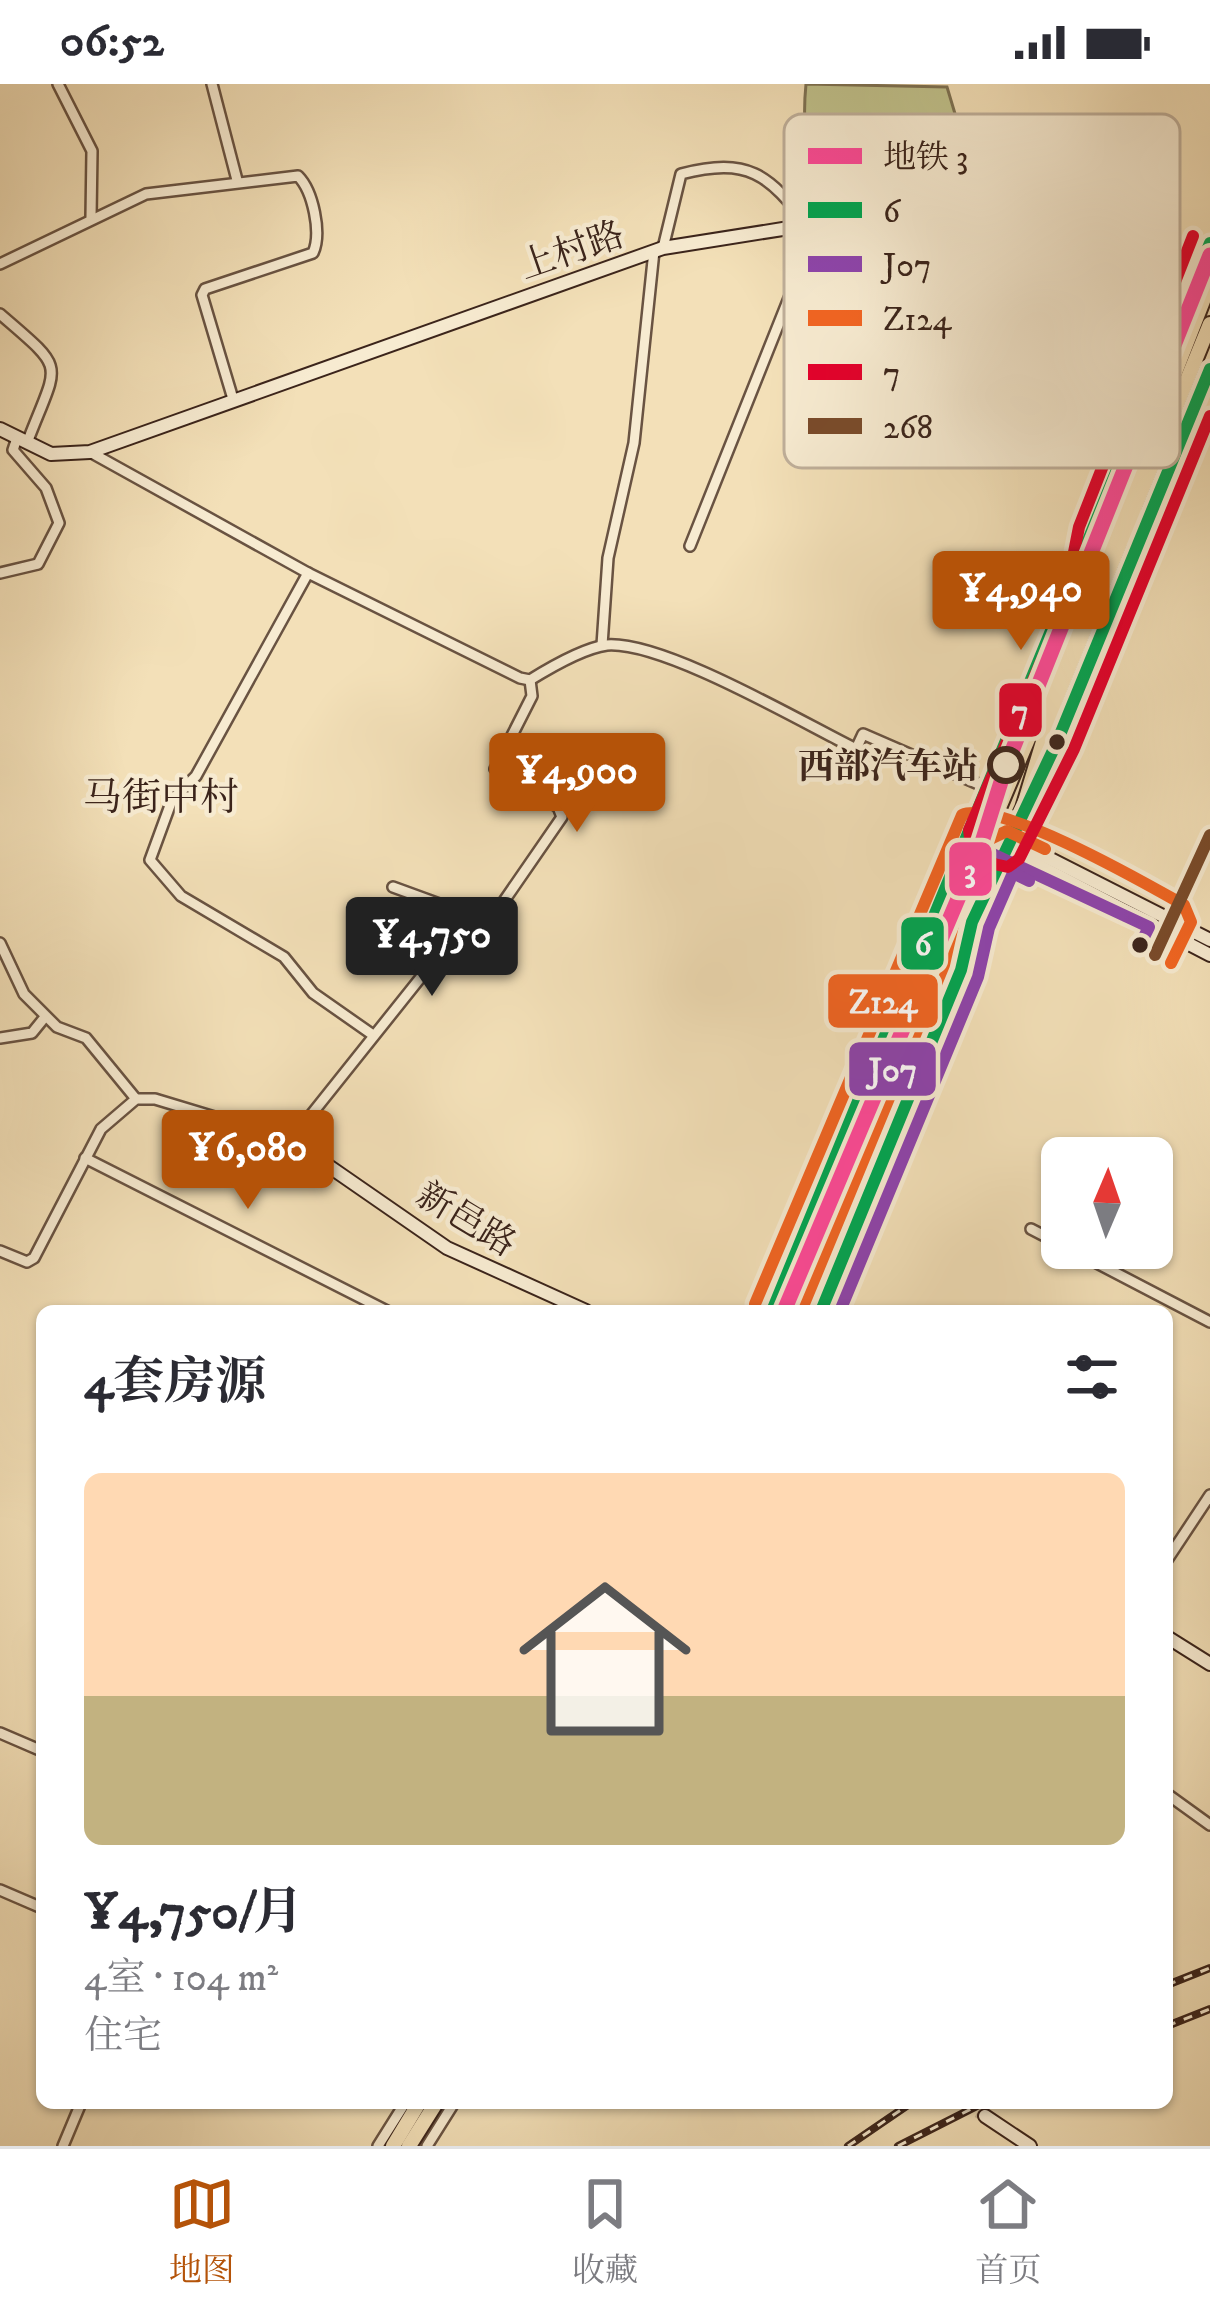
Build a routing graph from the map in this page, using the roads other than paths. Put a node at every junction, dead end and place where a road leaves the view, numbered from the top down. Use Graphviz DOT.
graph roads {
  1 [pos="58,84"];
  2 [pos="212,84"];
  3 [pos="237,180"];
  4 [pos="784,197"];
  5 [pos="91,217"];
  6 [pos="784,231"];
  7 [pos="1210,243"];
  8 [pos="659,250"];
  9 [pos="0,264"];
  10 [pos="1209,286"];
  11 [pos="784,311"];
  12 [pos="0,314"];
  13 [pos="1182,321"];
  14 [pos="1210,324"];
  15 [pos="1180,326"];
  16 [pos="1180,359"];
  17 [pos="1210,369"];
  18 [pos="233,398"];
  19 [pos="1180,400"];
  20 [pos="0,428"];
  21 [pos="22,440"];
  22 [pos="1180,442"];
  23 [pos="90,452"];
  24 [pos="1123,468"];
  25 [pos="1137,468"];
  26 [pos="1153,468"];
  27 [pos="1170,468"];
  28 [pos="1145,488"];
  29 [pos="1096,534"];
  30 [pos="690,546"];
  31 [pos="1130,565"];
  32 [pos="0,573"];
  33 [pos="308,573"];
  34 [pos="1078,618"];
  35 [pos="602,645"];
  36 [pos="530,680"];
  37 [pos="991,789"];
  38 [pos="1023,808"];
  39 [pos="979,832"];
  40 [pos="1210,835"];
  41 [pos="1007,844"];
  42 [pos="393,887"];
  43 [pos="1173,919"];
  44 [pos="972,922"];
  45 [pos="453,938"];
  46 [pos="1210,940"];
  47 [pos="0,944"];
  48 [pos="1210,956"];
  49 [pos="46,1017"];
  50 [pos="921,1030"];
  51 [pos="373,1035"];
  52 [pos="0,1038"];
  53 [pos="136,1099"];
  54 [pos="902,1114"];
  55 [pos="866,1123"];
  56 [pos="291,1139"];
  57 [pos="85,1158"];
  58 [pos="833,1164"];
  59 [pos="1031,1229"];
  60 [pos="1041,1234"];
  61 [pos="0,1251"];
  62 [pos="1109,1269"];
  63 [pos="375,1305"];
  64 [pos="573,1305"];
  65 [pos="774,1305"];
  66 [pos="790,1305"];
  67 [pos="807,1305"];
  68 [pos="823,1305"];
  69 [pos="1210,1322"];
  70 [pos="1210,1495"];
  71 [pos="1173,1551"];
  72 [pos="1173,1641"];
  73 [pos="1210,1664"];
  74 [pos="0,1732"];
  75 [pos="36,1748"];
  76 [pos="1173,1798"];
  77 [pos="1210,1825"];
  78 [pos="0,1890"];
  79 [pos="36,1905"];
  80 [pos="78,2109"];
  81 [pos="401,2109"];
  82 [pos="415,2109"];
  83 [pos="432,2109"];
  84 [pos="450,2109"];
  85 [pos="986,2116"];
  86 [pos="63,2146"];
  87 [pos="379,2146"];
  88 [pos="393,2146"];
  89 [pos="409,2146"];
  90 [pos="427,2146"];
  91 [pos="1030,2146"];
  1 -- 5 [label="street"];
  2 -- 3 [label="street"];
  3 -- 5 [label="street"];
  3 -- 18 [label="street"];
  4 -- 8 [label="street"];
  5 -- 9 [label="street"];
  6 -- 8 [label="street, 上村路"];
  7 -- 13 [label="street"];
  8 -- 18 [label="street, 上村路"];
  8 -- 35 [label="street"];
  10 -- 13 [label="main road"];
  10 -- 16 [label="main road"];
  11 -- 30 [label="street"];
  12 -- 21 [label="street"];
  13 -- 15 [label="street"];
  14 -- 19 [label="main road"];
  17 -- 22 [label="street"];
  18 -- 23 [label="street, 上村路"];
  20 -- 21 [label="street, 上村路"];
  21 -- 23 [label="street, 上村路"];
  21 -- 32 [label="street"];
  23 -- 33 [label="street"];
  24 -- 29 [label="street"];
  25 -- 34 [label="main road"];
  26 -- 28 [label="main road"];
  27 -- 31 [label="street"];
  28 -- 31 [label="main road"];
  28 -- 38 [label="main road"];
  29 -- 34 [label="main road"];
  29 -- 37 [label="street"];
  31 -- 38 [label="street"];
  33 -- 36 [label="street"];
  33 -- 51 [label="street"];
  34 -- 39 [label="main road"];
  35 -- 36 [label="street"];
  35 -- 37 [label="street"];
  36 -- 45 [label="street"];
  37 -- 39 [label="street"];
  38 -- 41 [label="main road"];
  39 -- 41 [label="street"];
  39 -- 55 [label="main road"];
  39 -- 58 [label="street"];
  40 -- 43 [label="street"];
  41 -- 43 [label="street"];
  41 -- 44 [label="main road"];
  41 -- 48 [label="street"];
  42 -- 45 [label="street"];
  43 -- 46 [label="street"];
  44 -- 50 [label="main road"];
  44 -- 54 [label="street"];
  45 -- 51 [label="street"];
  47 -- 49 [label="street"];
  49 -- 52 [label="street"];
  49 -- 53 [label="street"];
  50 -- 54 [label="main road"];
  50 -- 67 [label="main road"];
  51 -- 56 [label="street"];
  53 -- 56 [label="street, 新邑路"];
  53 -- 57 [label="street"];
  54 -- 68 [label="street"];
  55 -- 58 [label="main road"];
  55 -- 66 [label="main road"];
  56 -- 64 [label="street, 新邑路"];
  57 -- 61 [label="street"];
  57 -- 63 [label="street"];
  58 -- 65 [label="street"];
  59 -- 60 [label="street"];
  62 -- 69 [label="street"];
  70 -- 71 [label="street"];
  72 -- 73 [label="street"];
  74 -- 75 [label="street"];
  76 -- 77 [label="street"];
  78 -- 79 [label="street"];
  80 -- 86 [label="street"];
  81 -- 87 [label="street"];
  82 -- 88 [label="main road"];
  83 -- 89 [label="main road"];
  84 -- 90 [label="street"];
  85 -- 91 [label="street"];
}
